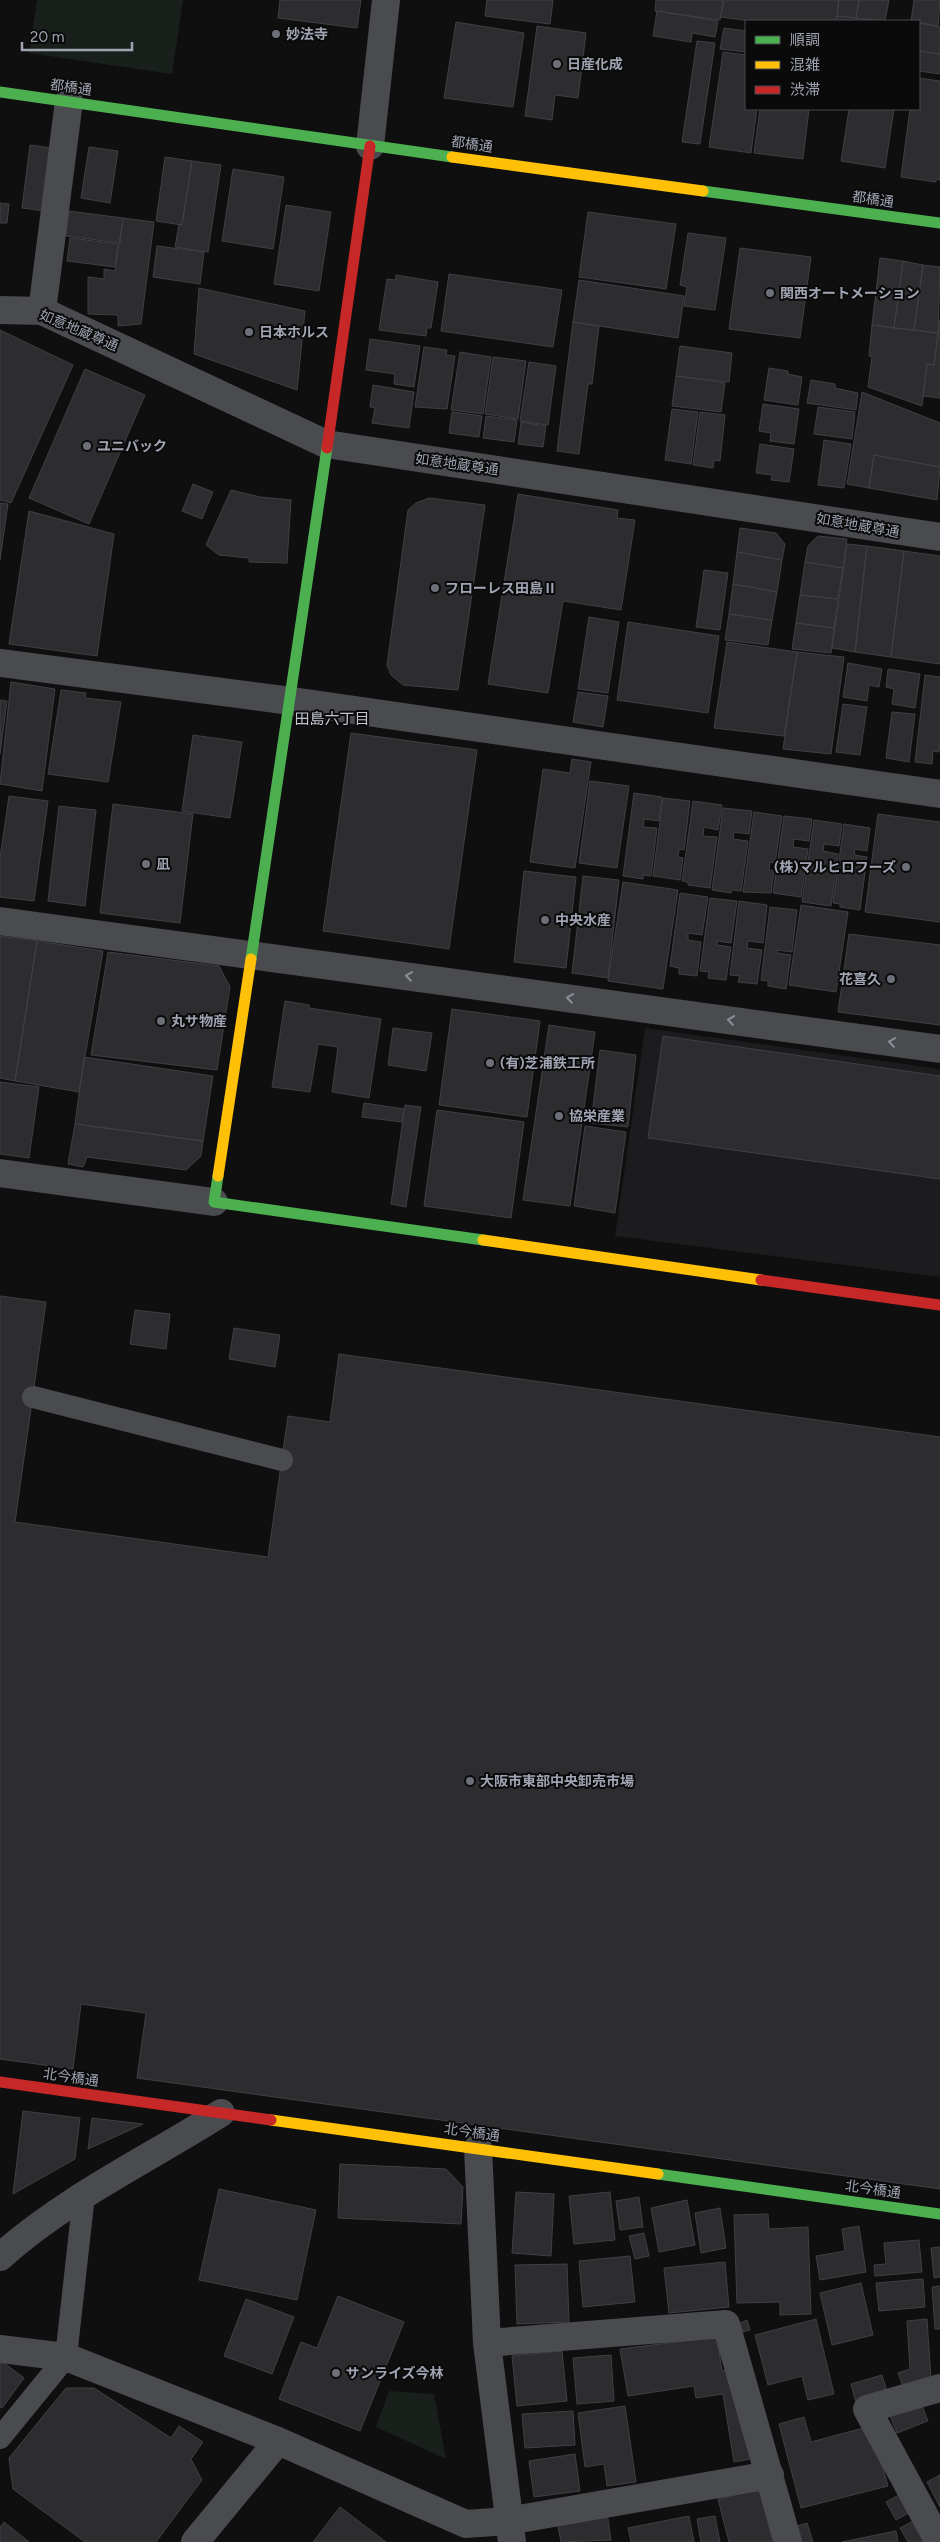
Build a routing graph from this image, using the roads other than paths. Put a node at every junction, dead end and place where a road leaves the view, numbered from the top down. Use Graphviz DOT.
graph roads {
  1 [pos="386,0"];
  2 [pos="0,92"];
  3 [pos="69,101"];
  4 [pos="370,146"];
  5 [pos="940,223"];
  6 [pos="0,310"];
  7 [pos="42,311"];
  8 [pos="326,444"];
  9 [pos="940,537"];
  10 [pos="0,663"];
  11 [pos="291,701"];
  12 [pos="940,794"];
  13 [pos="0,921"];
  14 [pos="252,955"];
  15 [pos="940,1049"];
  16 [pos="0,1173"];
  17 [pos="214,1202"];
  18 [pos="940,1305"];
  19 [pos="33,1397"];
  20 [pos="282,1460"];
  21 [pos="0,2082"];
  22 [pos="221,2113"];
  23 [pos="478,2148"];
  24 [pos="84,2196"];
  25 [pos="940,2214"];
  26 [pos="0,2256"];
  27 [pos="487,2343"];
  28 [pos="0,2349"];
  29 [pos="66,2358"];
  30 [pos="940,2388"];
  31 [pos="0,2438"];
  32 [pos="278,2441"];
  33 [pos="770,2475"];
  34 [pos="510,2531"];
  35 [pos="459,2533"];
  36 [pos="195,2542"];
  37 [pos="788,2542"];
  38 [pos="939,2542"];
  1 -- 4 [label="street"];
  2 -- 3 [label="street, 都橋通"];
  3 -- 4 [label="street, 都橋通"];
  3 -- 7 [label="street"];
  4 -- 5 [label="street, 都橋通"];
  4 -- 8 [label="street"];
  6 -- 7 [label="street, 如意地蔵尊通"];
  7 -- 8 [label="street, 如意地蔵尊通"];
  8 -- 9 [label="street, 如意地蔵尊通"];
  8 -- 11 [label="street"];
  10 -- 11 [label="street"];
  11 -- 12 [label="street"];
  11 -- 14 [label="street"];
  13 -- 14 [label="street"];
  15 -- 14 [label="street, one-way"];
  14 -- 17 [label="street"];
  16 -- 17 [label="street"];
  17 -- 18 [label="street"];
  19 -- 20 [label="lane"];
  21 -- 22 [label="street, 北今橋通"];
  22 -- 23 [label="street, 北今橋通"];
  22 -- 24 [label="street"];
  23 -- 25 [label="street, 北今橋通"];
  23 -- 27 [label="street"];
  24 -- 26 [label="street"];
  24 -- 29 [label="lane"];
  27 -- 33 [label="street"];
  27 -- 34 [label="street"];
  28 -- 29 [label="street"];
  29 -- 31 [label="lane"];
  29 -- 32 [label="street"];
  30 -- 38 [label="street"];
  32 -- 35 [label="street"];
  32 -- 36 [label="street"];
  33 -- 34 [label="street"];
  33 -- 37 [label="street"];
  34 -- 35 [label="street"];
}
